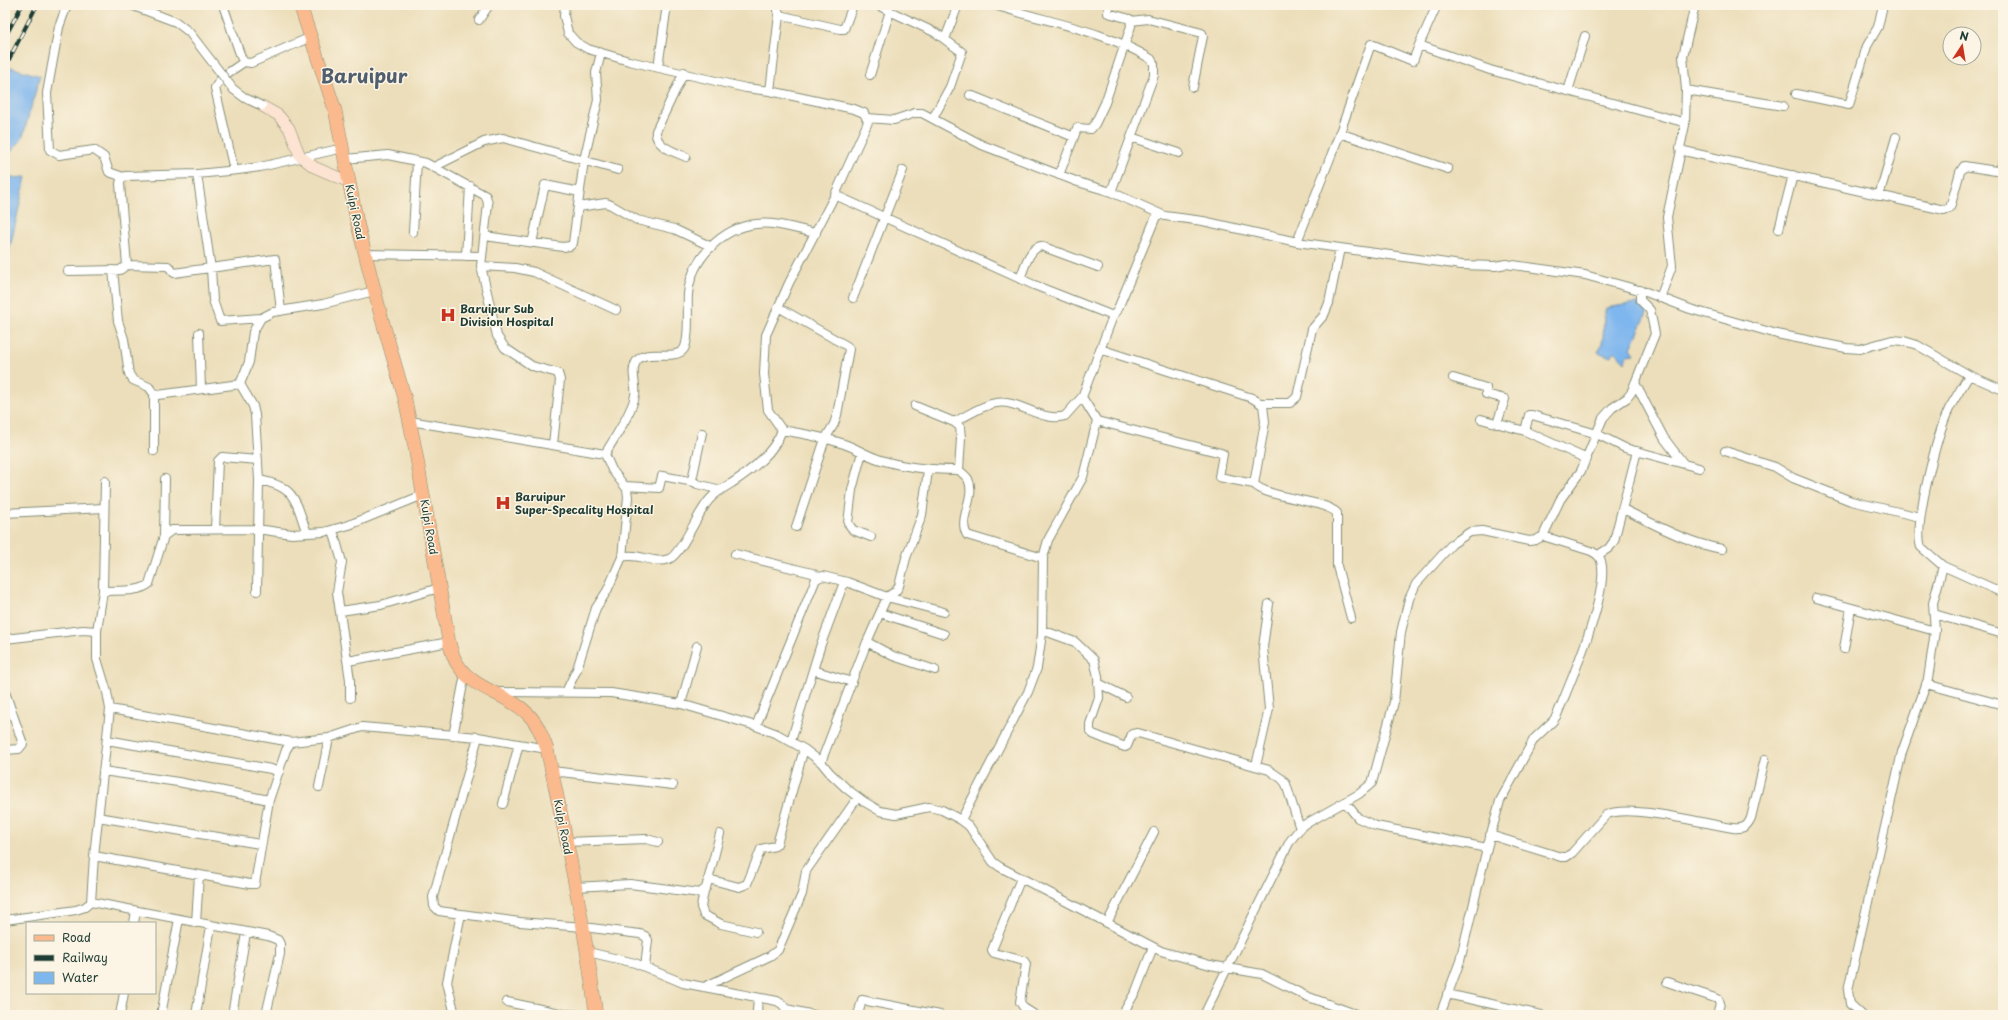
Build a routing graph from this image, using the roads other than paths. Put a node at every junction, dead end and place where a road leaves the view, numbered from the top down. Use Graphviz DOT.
graph roads {
  1 [pos="67,5"];
  2 [pos="131,5"];
  3 [pos="223,5"];
  4 [pos="300,5"];
  5 [pos="489,5"];
  6 [pos="565,5"];
  7 [pos="667,5"];
  8 [pos="777,5"];
  9 [pos="853,5"];
  10 [pos="877,5"];
  11 [pos="958,5"];
  12 [pos="995,5"];
  13 [pos="1109,5"];
  14 [pos="1437,5"];
  15 [pos="1695,5"];
  16 [pos="1883,5"];
  17 [pos="890,11"];
  18 [pos="778,15"];
  19 [pos="479,20"];
  20 [pos="1131,21"];
  21 [pos="1585,36"];
  22 [pos="311,37"];
  23 [pos="945,38"];
  24 [pos="1419,44"];
  25 [pos="1125,46"];
  26 [pos="601,53"];
  27 [pos="244,62"];
  28 [pos="658,67"];
  29 [pos="684,72"];
  30 [pos="870,76"];
  31 [pos="1194,88"];
  32 [pos="1686,90"];
  33 [pos="770,91"];
  34 [pos="1568,91"];
  35 [pos="1796,94"];
  36 [pos="970,95"];
  37 [pos="262,106"];
  38 [pos="1783,106"];
  39 [pos="867,118"];
  40 [pos="933,118"];
  41 [pos="1685,123"];
  42 [pos="1339,133"];
  43 [pos="1074,137"];
  44 [pos="1131,137"];
  45 [pos="1896,137"];
  46 [pos="1681,150"];
  47 [pos="344,153"];
  48 [pos="1179,153"];
  49 [pos="300,156"];
  50 [pos="686,157"];
  51 [pos="584,160"];
  52 [pos="417,161"];
  53 [pos="2003,163"];
  54 [pos="436,166"];
  55 [pos="1448,169"];
  56 [pos="234,170"];
  57 [pos="618,170"];
  58 [pos="903,170"];
  59 [pos="197,174"];
  60 [pos="1059,175"];
  61 [pos="1793,176"];
  62 [pos="123,177"];
  63 [pos="349,182"];
  64 [pos="470,186"];
  65 [pos="580,192"];
  66 [pos="1111,192"];
  67 [pos="835,195"];
  68 [pos="1879,196"];
  69 [pos="578,207"];
  70 [pos="1157,214"];
  71 [pos="885,217"];
  72 [pos="1779,229"];
  73 [pos="413,232"];
  74 [pos="816,234"];
  75 [pos="485,236"];
  76 [pos="1297,242"];
  77 [pos="532,243"];
  78 [pos="712,247"];
  79 [pos="1340,248"];
  80 [pos="364,254"];
  81 [pos="466,256"];
  82 [pos="482,256"];
  83 [pos="127,265"];
  84 [pos="481,266"];
  85 [pos="1098,267"];
  86 [pos="211,269"];
  87 [pos="113,270"];
  88 [pos="68,271"];
  89 [pos="1020,279"];
  90 [pos="1640,290"];
  91 [pos="374,291"];
  92 [pos="853,298"];
  93 [pos="1660,298"];
  94 [pos="778,307"];
  95 [pos="616,310"];
  96 [pos="281,311"];
  97 [pos="1113,316"];
  98 [pos="261,318"];
  99 [pos="199,333"];
  100 [pos="1100,349"];
  101 [pos="1969,375"];
  102 [pos="1453,378"];
  103 [pos="1635,383"];
  104 [pos="240,384"];
  105 [pos="201,389"];
  106 [pos="2003,390"];
  107 [pos="154,394"];
  108 [pos="1082,397"];
  109 [pos="1261,403"];
  110 [pos="916,406"];
  111 [pos="1481,419"];
  112 [pos="410,421"];
  113 [pos="1098,421"];
  114 [pos="954,422"];
  115 [pos="1497,424"];
  116 [pos="782,430"];
  117 [pos="1525,431"];
  118 [pos="702,433"];
  119 [pos="1597,434"];
  120 [pos="825,438"];
  121 [pos="553,444"];
  122 [pos="154,451"];
  123 [pos="1637,451"];
  124 [pos="1725,451"];
  125 [pos="862,452"];
  126 [pos="605,454"];
  127 [pos="1587,459"];
  128 [pos="258,460"];
  129 [pos="1683,464"];
  130 [pos="1699,468"];
  131 [pos="928,470"];
  132 [pos="959,470"];
  133 [pos="165,479"];
  134 [pos="258,480"];
  135 [pos="105,481"];
  136 [pos="694,482"];
  137 [pos="1254,484"];
  138 [pos="625,486"];
  139 [pos="721,490"];
  140 [pos="423,495"];
  141 [pos="104,508"];
  142 [pos="1623,509"];
  143 [pos="5,513"];
  144 [pos="1920,517"];
  145 [pos="796,527"];
  146 [pos="257,528"];
  147 [pos="216,529"];
  148 [pos="333,530"];
  149 [pos="307,533"];
  150 [pos="164,536"];
  151 [pos="1543,536"];
  152 [pos="871,537"];
  153 [pos="1722,549"];
  154 [pos="735,554"];
  155 [pos="1598,555"];
  156 [pos="622,556"];
  157 [pos="1043,558"];
  158 [pos="1943,566"];
  159 [pos="819,577"];
  160 [pos="847,582"];
  161 [pos="439,588"];
  162 [pos="103,590"];
  163 [pos="257,592"];
  164 [pos="2003,593"];
  165 [pos="887,597"];
  166 [pos="1816,598"];
  167 [pos="1269,604"];
  168 [pos="1851,608"];
  169 [pos="340,611"];
  170 [pos="944,612"];
  171 [pos="880,613"];
  172 [pos="1934,614"];
  173 [pos="1351,618"];
  174 [pos="1042,630"];
  175 [pos="97,631"];
  176 [pos="1935,631"];
  177 [pos="944,634"];
  178 [pos="2003,634"];
  179 [pos="5,640"];
  180 [pos="449,642"];
  181 [pos="867,642"];
  182 [pos="697,646"];
  183 [pos="1844,649"];
  184 [pos="348,660"];
  185 [pos="813,670"];
  186 [pos="935,670"];
  187 [pos="465,674"];
  188 [pos="852,682"];
  189 [pos="1098,683"];
  190 [pos="1926,684"];
  191 [pos="5,692"];
  192 [pos="494,692"];
  193 [pos="566,692"];
  194 [pos="1126,697"];
  195 [pos="350,698"];
  196 [pos="681,704"];
  197 [pos="2003,705"];
  198 [pos="110,709"];
  199 [pos="756,726"];
  200 [pos="453,736"];
  201 [pos="478,737"];
  202 [pos="329,738"];
  203 [pos="107,740"];
  204 [pos="790,741"];
  205 [pos="292,742"];
  206 [pos="519,744"];
  207 [pos="547,749"];
  208 [pos="804,749"];
  209 [pos="5,750"];
  210 [pos="1765,759"];
  211 [pos="821,762"];
  212 [pos="1256,766"];
  213 [pos="103,771"];
  214 [pos="552,771"];
  215 [pos="279,772"];
  216 [pos="673,785"];
  217 [pos="319,787"];
  218 [pos="858,797"];
  219 [pos="269,800"];
  220 [pos="1345,802"];
  221 [pos="503,804"];
  222 [pos="98,817"];
  223 [pos="961,820"];
  224 [pos="1300,829"];
  225 [pos="1154,832"];
  226 [pos="720,834"];
  227 [pos="1490,835"];
  228 [pos="566,842"];
  229 [pos="658,842"];
  230 [pos="260,844"];
  231 [pos="1487,848"];
  232 [pos="94,856"];
  233 [pos="199,875"];
  234 [pos="708,878"];
  235 [pos="1021,878"];
  236 [pos="575,887"];
  237 [pos="704,891"];
  238 [pos="91,902"];
  239 [pos="136,911"];
  240 [pos="461,914"];
  241 [pos="179,919"];
  242 [pos="5,920"];
  243 [pos="34,920"];
  244 [pos="134,922"];
  245 [pos="196,923"];
  246 [pos="1107,923"];
  247 [pos="211,926"];
  248 [pos="583,927"];
  249 [pos="756,932"];
  250 [pos="246,933"];
  251 [pos="1153,947"];
  252 [pos="588,952"];
  253 [pos="645,967"];
  254 [pos="1226,968"];
  255 [pos="1667,982"];
  256 [pos="704,987"];
  257 [pos="124,994"];
  258 [pos="1447,994"];
  259 [pos="758,998"];
  260 [pos="507,1002"];
  261 [pos="120,1015"];
  262 [pos="162,1015"];
  263 [pos="196,1015"];
  264 [pos="232,1015"];
  265 [pos="266,1015"];
  266 [pos="455,1015"];
  267 [pos="581,1015"];
  268 [pos="596,1015"];
  269 [pos="759,1015"];
  270 [pos="814,1015"];
  271 [pos="858,1015"];
  272 [pos="940,1015"];
  273 [pos="1035,1015"];
  274 [pos="1122,1015"];
  275 [pos="1204,1015"];
  276 [pos="1358,1015"];
  277 [pos="1440,1015"];
  278 [pos="1540,1015"];
  279 [pos="1717,1015"];
  280 [pos="1862,1015"];
  1 -- 62 [label="street"];
  2 -- 37 [label="street, bridge"];
  3 -- 27 [label="street"];
  4 -- 22 [label="main road, Kulpi Road"];
  5 -- 19 [label="street"];
  6 -- 26 [label="street"];
  7 -- 28 [label="street"];
  8 -- 18 [label="street"];
  9 -- 18 [label="street"];
  10 -- 17 [label="street"];
  11 -- 23 [label="street"];
  12 -- 25 [label="street"];
  13 -- 20 [label="street"];
  14 -- 24 [label="street"];
  15 -- 32 [label="street"];
  16 -- 35 [label="street"];
  17 -- 23 [label="street"];
  17 -- 30 [label="street"];
  18 -- 33 [label="street"];
  20 -- 25 [label="street"];
  20 -- 31 [label="street"];
  21 -- 34 [label="street"];
  22 -- 27 [label="street"];
  22 -- 47 [label="main road, Kulpi Road"];
  23 -- 40 [label="street"];
  24 -- 34 [label="street"];
  24 -- 42 [label="street"];
  25 -- 43 [label="street"];
  25 -- 44 [label="street"];
  26 -- 28 [label="street"];
  26 -- 51 [label="street"];
  27 -- 56 [label="street"];
  28 -- 29 [label="street"];
  29 -- 33 [label="street"];
  29 -- 50 [label="street"];
  32 -- 38 [label="street"];
  32 -- 41 [label="street"];
  33 -- 39 [label="street"];
  34 -- 41 [label="street"];
  36 -- 43 [label="street"];
  37 -- 49 [label="street"];
  39 -- 40 [label="street"];
  39 -- 67 [label="street"];
  40 -- 60 [label="street"];
  41 -- 46 [label="street"];
  42 -- 55 [label="street"];
  42 -- 76 [label="street"];
  43 -- 60 [label="street"];
  44 -- 48 [label="street"];
  44 -- 66 [label="street"];
  45 -- 68 [label="street"];
  46 -- 61 [label="street"];
  46 -- 93 [label="street"];
  47 -- 49 [label="street"];
  47 -- 52 [label="street"];
  47 -- 63 [label="main road, Kulpi Road"];
  49 -- 56 [label="street"];
  49 -- 63 [label="street"];
  51 -- 54 [label="street"];
  51 -- 57 [label="street"];
  51 -- 65 [label="street"];
  52 -- 54 [label="street"];
  52 -- 73 [label="street"];
  53 -- 68 [label="street"];
  54 -- 64 [label="street"];
  56 -- 59 [label="street"];
  58 -- 71 [label="street"];
  59 -- 62 [label="street"];
  59 -- 86 [label="street"];
  60 -- 66 [label="street"];
  61 -- 68 [label="street"];
  61 -- 72 [label="street"];
  62 -- 83 [label="street"];
  63 -- 80 [label="main road, Kulpi Road"];
  64 -- 75 [label="street"];
  64 -- 81 [label="street"];
  65 -- 69 [label="street"];
  65 -- 77 [label="street"];
  66 -- 70 [label="street"];
  67 -- 71 [label="street"];
  67 -- 74 [label="street"];
  69 -- 77 [label="street"];
  69 -- 78 [label="street"];
  70 -- 76 [label="street"];
  70 -- 97 [label="street"];
  71 -- 89 [label="street"];
  71 -- 92 [label="street"];
  74 -- 78 [label="street"];
  74 -- 94 [label="street"];
  75 -- 77 [label="street"];
  75 -- 82 [label="street"];
  76 -- 79 [label="street"];
  78 -- 126 [label="street"];
  79 -- 90 [label="street"];
  79 -- 109 [label="street"];
  80 -- 81 [label="street"];
  80 -- 91 [label="main road, Kulpi Road"];
  81 -- 82 [label="street"];
  82 -- 84 [label="street"];
  83 -- 86 [label="street"];
  83 -- 87 [label="street"];
  84 -- 95 [label="street"];
  84 -- 121 [label="street"];
  85 -- 89 [label="street"];
  86 -- 96 [label="street"];
  86 -- 98 [label="street"];
  87 -- 88 [label="street"];
  87 -- 107 [label="street"];
  89 -- 97 [label="street"];
  90 -- 93 [label="street"];
  90 -- 103 [label="street"];
  91 -- 96 [label="street"];
  91 -- 112 [label="main road, Kulpi Road"];
  93 -- 101 [label="street"];
  94 -- 116 [label="street"];
  94 -- 120 [label="street"];
  96 -- 98 [label="street"];
  97 -- 100 [label="street"];
  98 -- 104 [label="street"];
  99 -- 105 [label="street"];
  100 -- 108 [label="street"];
  100 -- 109 [label="street"];
  101 -- 106 [label="street"];
  101 -- 144 [label="street"];
  102 -- 115 [label="street"];
  103 -- 119 [label="street"];
  103 -- 129 [label="street"];
  104 -- 105 [label="street"];
  104 -- 128 [label="street"];
  105 -- 107 [label="street"];
  107 -- 122 [label="street"];
  108 -- 113 [label="street"];
  108 -- 114 [label="street"];
  109 -- 137 [label="street"];
  110 -- 114 [label="street"];
  111 -- 115 [label="street"];
  112 -- 121 [label="street"];
  112 -- 140 [label="main road, Kulpi Road"];
  113 -- 137 [label="street"];
  113 -- 157 [label="street"];
  114 -- 132 [label="street"];
  115 -- 117 [label="street"];
  116 -- 120 [label="street"];
  116 -- 139 [label="street"];
  117 -- 119 [label="street"];
  117 -- 127 [label="street"];
  118 -- 136 [label="street"];
  119 -- 123 [label="street"];
  119 -- 127 [label="street"];
  120 -- 125 [label="street"];
  120 -- 145 [label="street"];
  121 -- 126 [label="street"];
  123 -- 129 [label="street"];
  123 -- 142 [label="street"];
  124 -- 144 [label="street"];
  125 -- 131 [label="street"];
  125 -- 152 [label="street"];
  126 -- 138 [label="street"];
  127 -- 151 [label="street"];
  128 -- 134 [label="street"];
  128 -- 147 [label="street"];
  129 -- 130 [label="street"];
  131 -- 132 [label="street"];
  131 -- 165 [label="street"];
  132 -- 157 [label="street"];
  133 -- 150 [label="street"];
  134 -- 146 [label="street"];
  134 -- 149 [label="street"];
  135 -- 141 [label="street"];
  136 -- 138 [label="street"];
  136 -- 139 [label="street"];
  137 -- 173 [label="street"];
  138 -- 156 [label="street"];
  139 -- 156 [label="street"];
  140 -- 148 [label="street"];
  140 -- 161 [label="main road, Kulpi Road"];
  141 -- 143 [label="street"];
  141 -- 162 [label="street"];
  142 -- 153 [label="street"];
  142 -- 155 [label="street"];
  144 -- 158 [label="street"];
  146 -- 147 [label="street"];
  146 -- 149 [label="street"];
  146 -- 163 [label="street"];
  147 -- 150 [label="street"];
  148 -- 149 [label="street"];
  148 -- 169 [label="street"];
  150 -- 162 [label="street"];
  151 -- 155 [label="street"];
  151 -- 220 [label="street"];
  154 -- 159 [label="street"];
  155 -- 227 [label="street"];
  156 -- 193 [label="street"];
  157 -- 174 [label="street"];
  158 -- 164 [label="street"];
  158 -- 172 [label="street"];
  159 -- 160 [label="street"];
  159 -- 199 [label="street"];
  160 -- 165 [label="street"];
  160 -- 185 [label="street"];
  161 -- 169 [label="street"];
  161 -- 180 [label="main road, Kulpi Road"];
  162 -- 175 [label="street"];
  165 -- 170 [label="street"];
  165 -- 171 [label="street"];
  166 -- 168 [label="street"];
  167 -- 212 [label="street"];
  168 -- 176 [label="street"];
  168 -- 183 [label="street"];
  169 -- 184 [label="street"];
  171 -- 177 [label="street"];
  171 -- 181 [label="street"];
  172 -- 176 [label="street"];
  172 -- 178 [label="street"];
  174 -- 189 [label="street"];
  174 -- 223 [label="street"];
  175 -- 179 [label="street"];
  175 -- 198 [label="street"];
  176 -- 190 [label="street"];
  180 -- 184 [label="street"];
  180 -- 187 [label="main road, Kulpi Road"];
  181 -- 186 [label="street"];
  181 -- 188 [label="street"];
  182 -- 196 [label="street"];
  184 -- 195 [label="street"];
  185 -- 188 [label="street"];
  185 -- 204 [label="street"];
  187 -- 192 [label="main road, Kulpi Road"];
  187 -- 200 [label="street"];
  188 -- 211 [label="street"];
  189 -- 194 [label="street"];
  189 -- 212 [label="street"];
  190 -- 197 [label="street"];
  190 -- 280 [label="street"];
  191 -- 209 [label="street"];
  192 -- 193 [label="street"];
  192 -- 207 [label="main road, Kulpi Road"];
  193 -- 196 [label="street"];
  196 -- 199 [label="street"];
  198 -- 203 [label="street"];
  198 -- 205 [label="street"];
  199 -- 204 [label="street"];
  200 -- 201 [label="street"];
  200 -- 202 [label="street"];
  201 -- 206 [label="street"];
  201 -- 240 [label="street"];
  202 -- 205 [label="street"];
  202 -- 217 [label="street"];
  203 -- 213 [label="street"];
  203 -- 215 [label="street"];
  204 -- 208 [label="street"];
  205 -- 215 [label="street"];
  206 -- 207 [label="street"];
  206 -- 221 [label="street"];
  207 -- 214 [label="main road, Kulpi Road"];
  208 -- 211 [label="street"];
  208 -- 234 [label="street"];
  210 -- 227 [label="street"];
  211 -- 218 [label="street"];
  212 -- 224 [label="street"];
  213 -- 219 [label="street"];
  213 -- 222 [label="street"];
  214 -- 216 [label="street"];
  214 -- 228 [label="main road, Kulpi Road"];
  215 -- 219 [label="street"];
  218 -- 223 [label="street"];
  218 -- 256 [label="street"];
  219 -- 230 [label="street"];
  220 -- 224 [label="street"];
  220 -- 231 [label="street"];
  222 -- 230 [label="street"];
  222 -- 232 [label="street"];
  223 -- 235 [label="street"];
  224 -- 254 [label="street"];
  225 -- 246 [label="street"];
  226 -- 234 [label="street"];
  227 -- 231 [label="street"];
  228 -- 229 [label="street"];
  228 -- 236 [label="main road, Kulpi Road"];
  230 -- 233 [label="street"];
  231 -- 258 [label="street"];
  232 -- 233 [label="street"];
  232 -- 238 [label="street"];
  233 -- 245 [label="street"];
  234 -- 237 [label="street"];
  235 -- 246 [label="street"];
  235 -- 273 [label="street"];
  236 -- 237 [label="street"];
  236 -- 248 [label="main road, Kulpi Road"];
  237 -- 249 [label="street"];
  238 -- 239 [label="street"];
  238 -- 243 [label="street"];
  239 -- 241 [label="street"];
  239 -- 244 [label="street"];
  240 -- 248 [label="street"];
  240 -- 266 [label="street"];
  241 -- 245 [label="street"];
  241 -- 262 [label="street"];
  242 -- 243 [label="street"];
  245 -- 247 [label="street"];
  246 -- 251 [label="street"];
  247 -- 250 [label="street"];
  247 -- 263 [label="street"];
  248 -- 252 [label="main road, Kulpi Road"];
  248 -- 253 [label="street"];
  250 -- 264 [label="street"];
  250 -- 265 [label="street"];
  251 -- 254 [label="street"];
  251 -- 274 [label="street"];
  252 -- 253 [label="street"];
  252 -- 268 [label="main road, Kulpi Road"];
  253 -- 256 [label="street"];
  254 -- 275 [label="street"];
  254 -- 276 [label="street"];
  255 -- 279 [label="street"];
  256 -- 259 [label="street"];
  257 -- 261 [label="street"];
  258 -- 277 [label="street"];
  258 -- 278 [label="street"];
  259 -- 269 [label="street"];
  259 -- 270 [label="street"];
  260 -- 267 [label="street"];
  271 -- 272 [label="street"];
}
